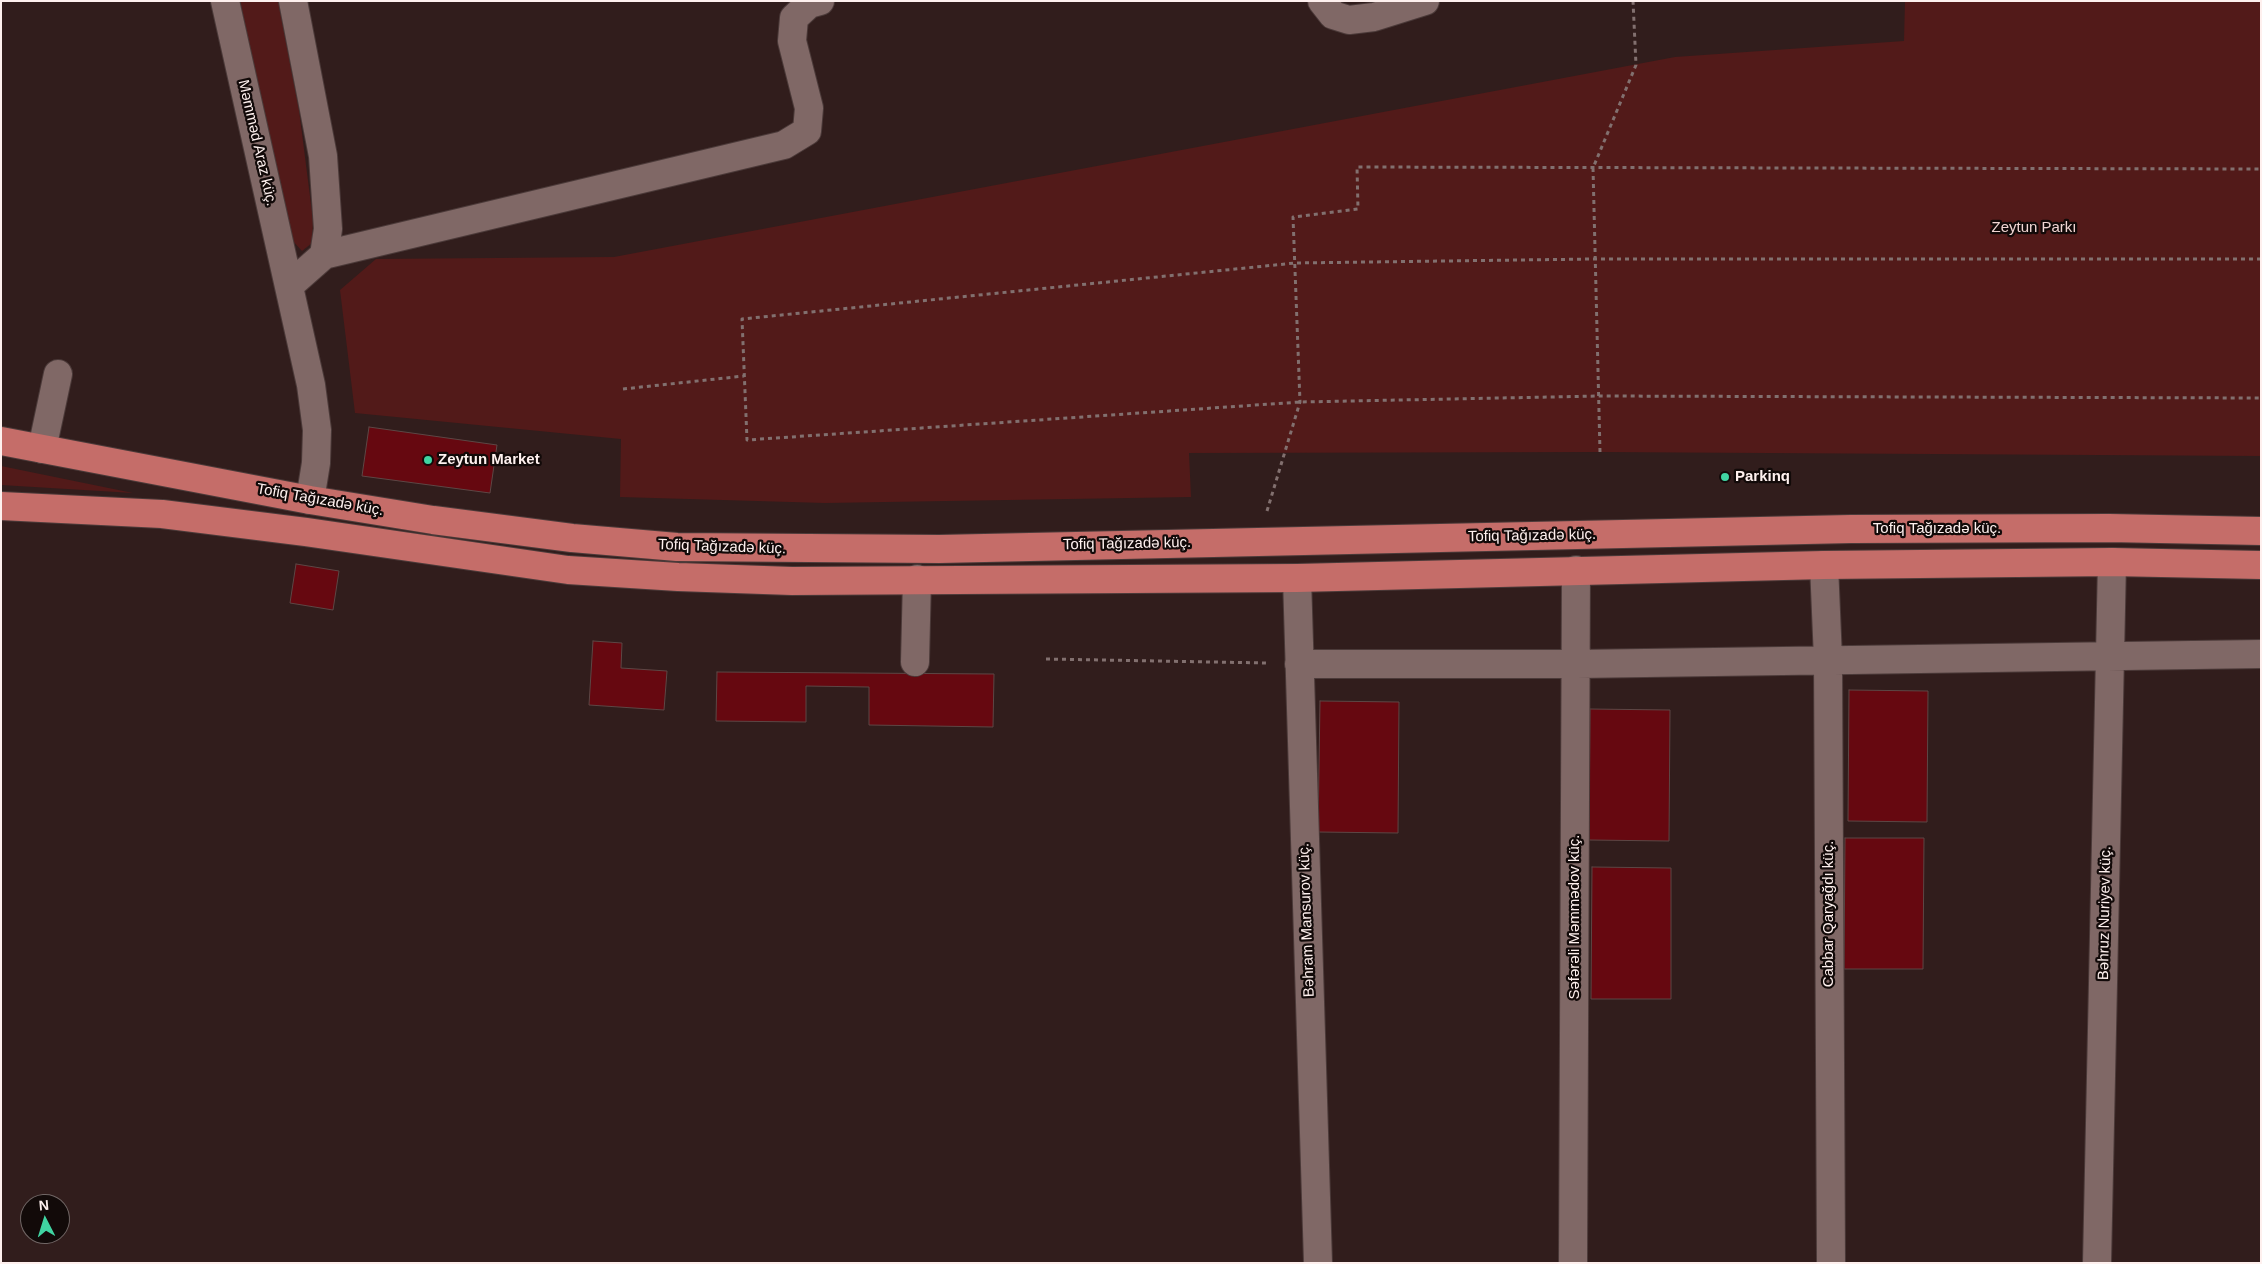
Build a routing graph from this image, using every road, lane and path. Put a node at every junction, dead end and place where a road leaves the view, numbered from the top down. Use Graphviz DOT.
graph roads {
  1 [pos="225,1"];
  2 [pos="293,1"];
  3 [pos="820,1"];
  4 [pos="1322,1"];
  5 [pos="1425,1"];
  6 [pos="1632,1"];
  7 [pos="1593,168"];
  8 [pos="2261,169"];
  9 [pos="324,255"];
  10 [pos="1594,259"];
  11 [pos="2261,259"];
  12 [pos="1295,263"];
  13 [pos="290,284"];
  14 [pos="58,374"];
  15 [pos="744,376"];
  16 [pos="623,389"];
  17 [pos="1600,396"];
  18 [pos="2261,398"];
  19 [pos="1300,402"];
  20 [pos="1,441"];
  21 [pos="42,449"];
  22 [pos="1600,452"];
  23 [pos="310,500"];
  24 [pos="1,506"];
  25 [pos="2261,531"];
  26 [pos="1258,541"];
  27 [pos="2112,562"];
  28 [pos="1824,565"];
  29 [pos="2261,565"];
  30 [pos="1576,570"];
  31 [pos="1297,578"];
  32 [pos="917,579"];
  33 [pos="2261,654"];
  34 [pos="2110,656"];
  35 [pos="1046,659"];
  36 [pos="1828,659"];
  37 [pos="915,662"];
  38 [pos="1299,664"];
  39 [pos="1577,664"];
  40 [pos="1318,1263"];
  41 [pos="1573,1263"];
  42 [pos="1831,1263"];
  43 [pos="2097,1263"];
  1 -- 13 [label="street, Məmməd Araz küç."];
  2 -- 9 [label="street"];
  3 -- 9 [label="street"];
  4 -- 5 [label="street"];
  6 -- 7 [label="path"];
  7 -- 8 [label="path"];
  7 -- 10 [label="path"];
  7 -- 12 [label="path"];
  9 -- 13 [label="street"];
  10 -- 11 [label="path"];
  10 -- 12 [label="path"];
  10 -- 17 [label="path"];
  12 -- 15 [label="path"];
  12 -- 19 [label="path"];
  13 -- 23 [label="street, Məmməd Araz küç."];
  14 -- 21 [label="street"];
  15 -- 16 [label="path"];
  15 -- 19 [label="path"];
  17 -- 18 [label="path"];
  17 -- 19 [label="path"];
  17 -- 22 [label="path"];
  19 -- 26 [label="path"];
  20 -- 21 [label="main road, Tofiq Tağızadə küç."];
  21 -- 23 [label="main road, Tofiq Tağızadə küç."];
  23 -- 26 [label="main road, Tofiq Tağızadə küç."];
  24 -- 32 [label="main road, Tofiq Tağızadə küç."];
  25 -- 26 [label="main road, Tofiq Tağızadə küç."];
  27 -- 28 [label="main road, Tofiq Tağızadə küç."];
  27 -- 29 [label="main road, Tofiq Tağızadə küç."];
  27 -- 34 [label="street, Bəhruz Nuriyev küç."];
  28 -- 30 [label="main road, Tofiq Tağızadə küç."];
  28 -- 36 [label="street, Cabbar Qaryağdı küç."];
  30 -- 31 [label="main road, Tofiq Tağızadə küç."];
  30 -- 39 [label="street, Səfərəli Məmmədov küç."];
  31 -- 32 [label="main road, Tofiq Tağızadə küç."];
  31 -- 38 [label="street, Bəhram Mansurov küç."];
  32 -- 37 [label="street"];
  33 -- 34 [label="street"];
  34 -- 36 [label="street"];
  34 -- 43 [label="street, Bəhruz Nuriyev küç."];
  35 -- 38 [label="path"];
  36 -- 39 [label="street"];
  36 -- 42 [label="street, Cabbar Qaryağdı küç."];
  38 -- 39 [label="street"];
  38 -- 40 [label="street, Bəhram Mansurov küç."];
  39 -- 41 [label="street, Səfərəli Məmmədov küç."];
}
